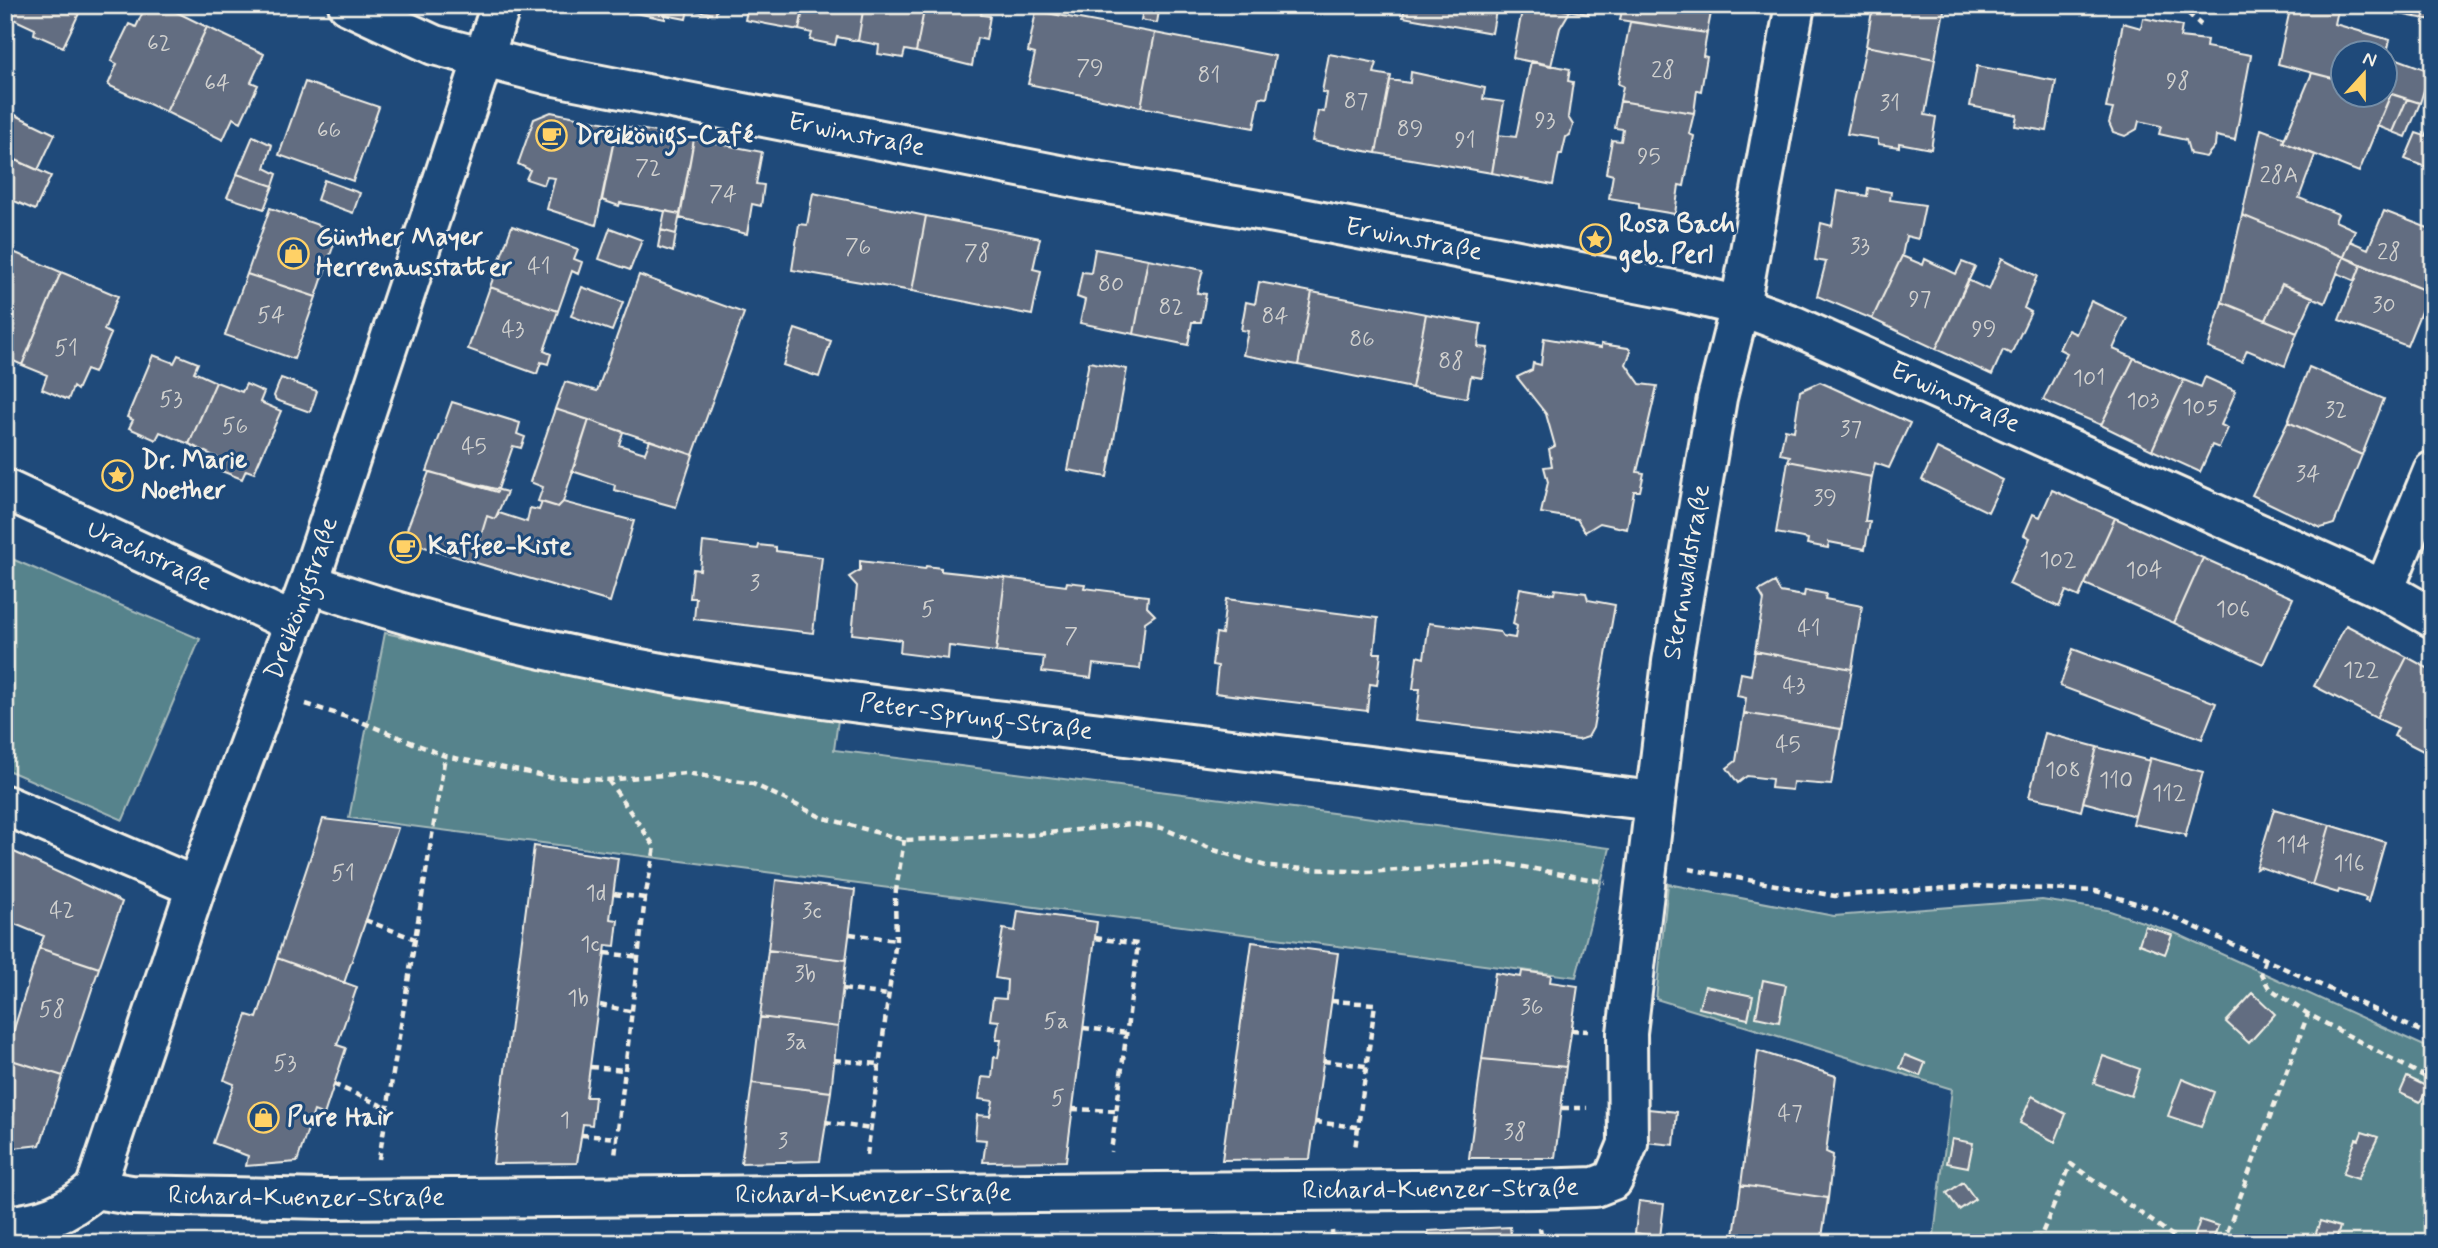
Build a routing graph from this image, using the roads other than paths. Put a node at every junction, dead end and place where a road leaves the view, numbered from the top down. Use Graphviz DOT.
graph roads {
  1 [pos="348,5"];
  2 [pos="501,5"];
  3 [pos="1795,5"];
  4 [pos="483,59"];
  5 [pos="1740,306"];
  6 [pos="2433,471"];
  7 [pos="5,489"];
  8 [pos="309,583"];
  9 [pos="2384,590"];
  10 [pos="2433,618"];
  11 [pos="294,623"];
  12 [pos="1654,802"];
  13 [pos="5,805"];
  14 [pos="196,887"];
  15 [pos="1628,1144"];
  16 [pos="94,1189"];
  17 [pos="5,1226"];
  1 -- 4 [label="street, Erwinstraße"];
  2 -- 4 [label="street, Dreikönigstraße"];
  3 -- 5 [label="street, Sternwaldstraße"];
  4 -- 5 [label="street, Erwinstraße"];
  4 -- 8 [label="street, Dreikönigstraße"];
  5 -- 9 [label="street, Erwinstraße"];
  5 -- 12 [label="street, Sternwaldstraße"];
  6 -- 9 [label="street"];
  7 -- 11 [label="street, Urachstraße"];
  8 -- 11 [label="street, Dreikönigstraße"];
  8 -- 12 [label="street, Peter-Sprung-Straße"];
  9 -- 10 [label="street, Erwinstraße"];
  11 -- 14 [label="street, Dreikönigstraße"];
  12 -- 15 [label="street, Sternwaldstraße"];
  13 -- 14 [label="street"];
  14 -- 16 [label="street, Dreikönigstraße"];
  15 -- 16 [label="street, Richard-Kuenzer-Straße"];
  16 -- 17 [label="street"];
}
